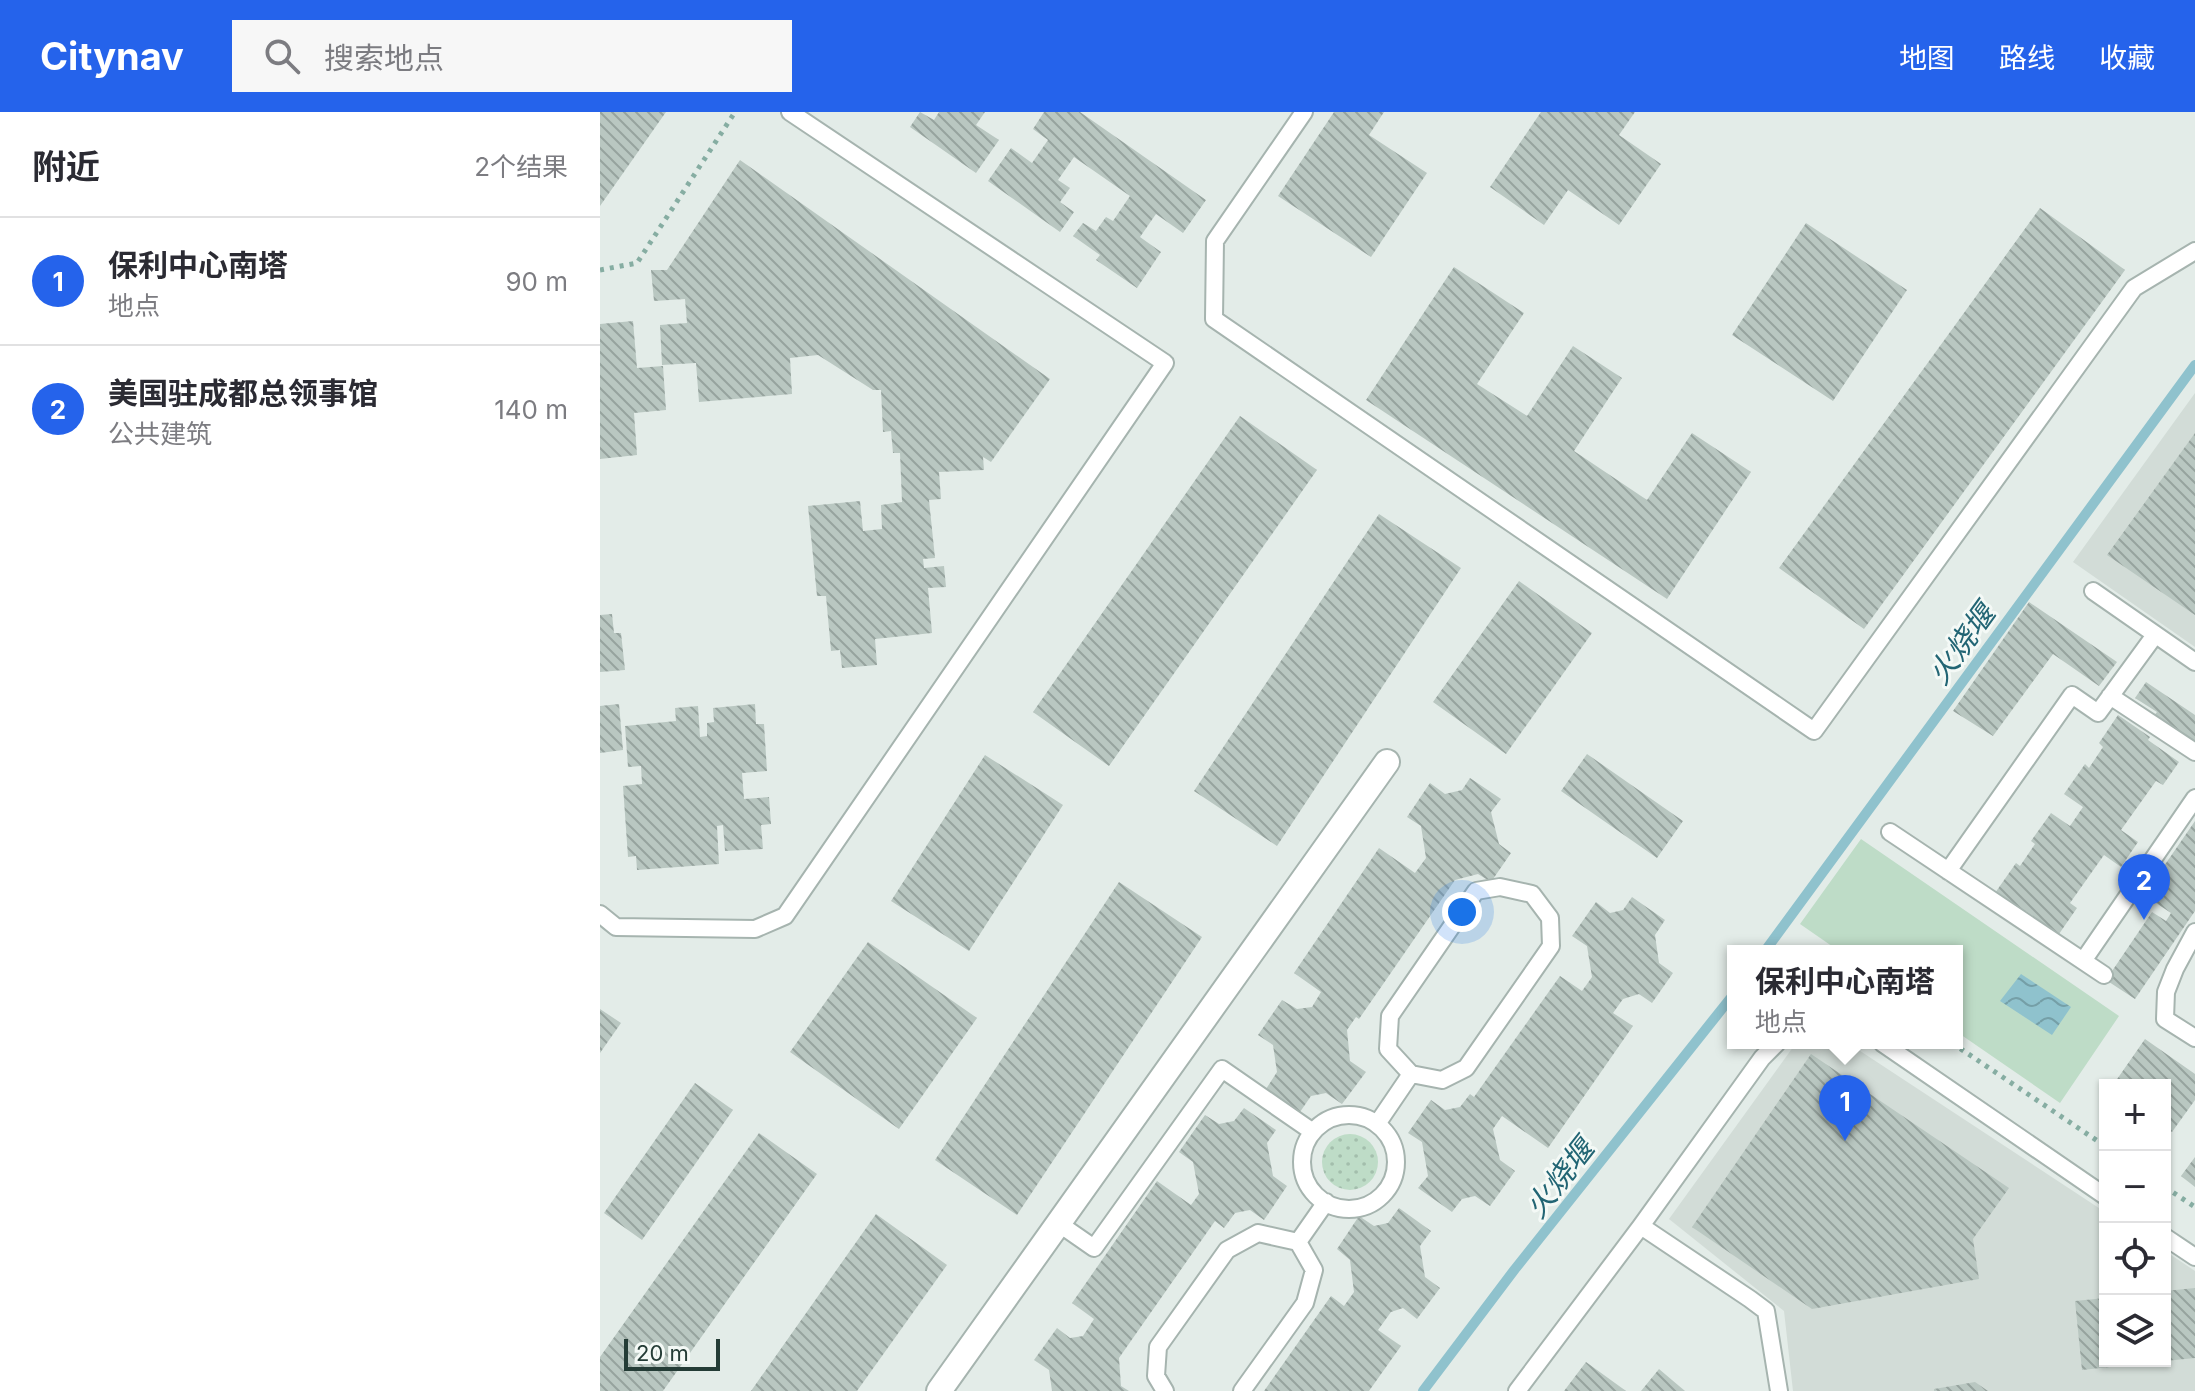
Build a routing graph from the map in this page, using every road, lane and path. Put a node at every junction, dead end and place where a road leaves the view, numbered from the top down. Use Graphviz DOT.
graph roads {
  1 [pos="735,112"];
  2 [pos="790,112"];
  3 [pos="1304,112"];
  4 [pos="2195,251"];
  5 [pos="600,270"];
  6 [pos="2093,591"];
  7 [pos="2155,635"];
  8 [pos="2195,662"];
  9 [pos="2110,696"];
  10 [pos="2195,752"];
  11 [pos="1387,762"];
  12 [pos="2195,798"];
  13 [pos="1890,832"];
  14 [pos="1948,871"];
  15 [pos="600,914"];
  16 [pos="2195,932"];
  17 [pos="2083,961"];
  18 [pos="2104,975"];
  19 [pos="2195,1038"];
  20 [pos="1771,1049"];
  21 [pos="1891,1049"];
  22 [pos="1961,1049"];
  23 [pos="1411,1074"];
  24 [pos="1377,1124"];
  25 [pos="1313,1132"];
  26 [pos="2099,1142"];
  27 [pos="2171,1191"];
  28 [pos="2099,1192"];
  29 [pos="1326,1202"];
  30 [pos="2195,1207"];
  31 [pos="1058,1223"];
  32 [pos="1641,1226"];
  33 [pos="2171,1241"];
  34 [pos="1298,1242"];
  35 [pos="2195,1257"];
  36 [pos="939,1391"];
  37 [pos="1165,1391"];
  38 [pos="1242,1391"];
  39 [pos="1517,1391"];
  40 [pos="1779,1391"];
  1 -- 5 [label="path"];
  2 -- 15 [label="lane"];
  3 -- 4 [label="lane"];
  6 -- 7 [label="lane"];
  7 -- 8 [label="lane"];
  7 -- 9 [label="lane"];
  9 -- 10 [label="lane"];
  9 -- 14 [label="lane"];
  11 -- 31 [label="street"];
  12 -- 17 [label="lane"];
  13 -- 14 [label="lane"];
  14 -- 17 [label="lane"];
  16 -- 19 [label="lane"];
  17 -- 18 [label="lane"];
  20 -- 32 [label="lane"];
  21 -- 28 [label="lane"];
  22 -- 26 [label="path"];
  23 -- 23 [label="lane"];
  23 -- 24 [label="lane"];
  24 -- 25 [label="lane"];
  24 -- 29 [label="lane"];
  25 -- 29 [label="lane"];
  25 -- 31 [label="lane"];
  27 -- 30 [label="path"];
  29 -- 34 [label="lane"];
  31 -- 36 [label="street"];
  32 -- 39 [label="lane"];
  32 -- 40 [label="lane"];
  33 -- 35 [label="lane"];
  34 -- 37 [label="lane"];
  34 -- 38 [label="lane"];
}
